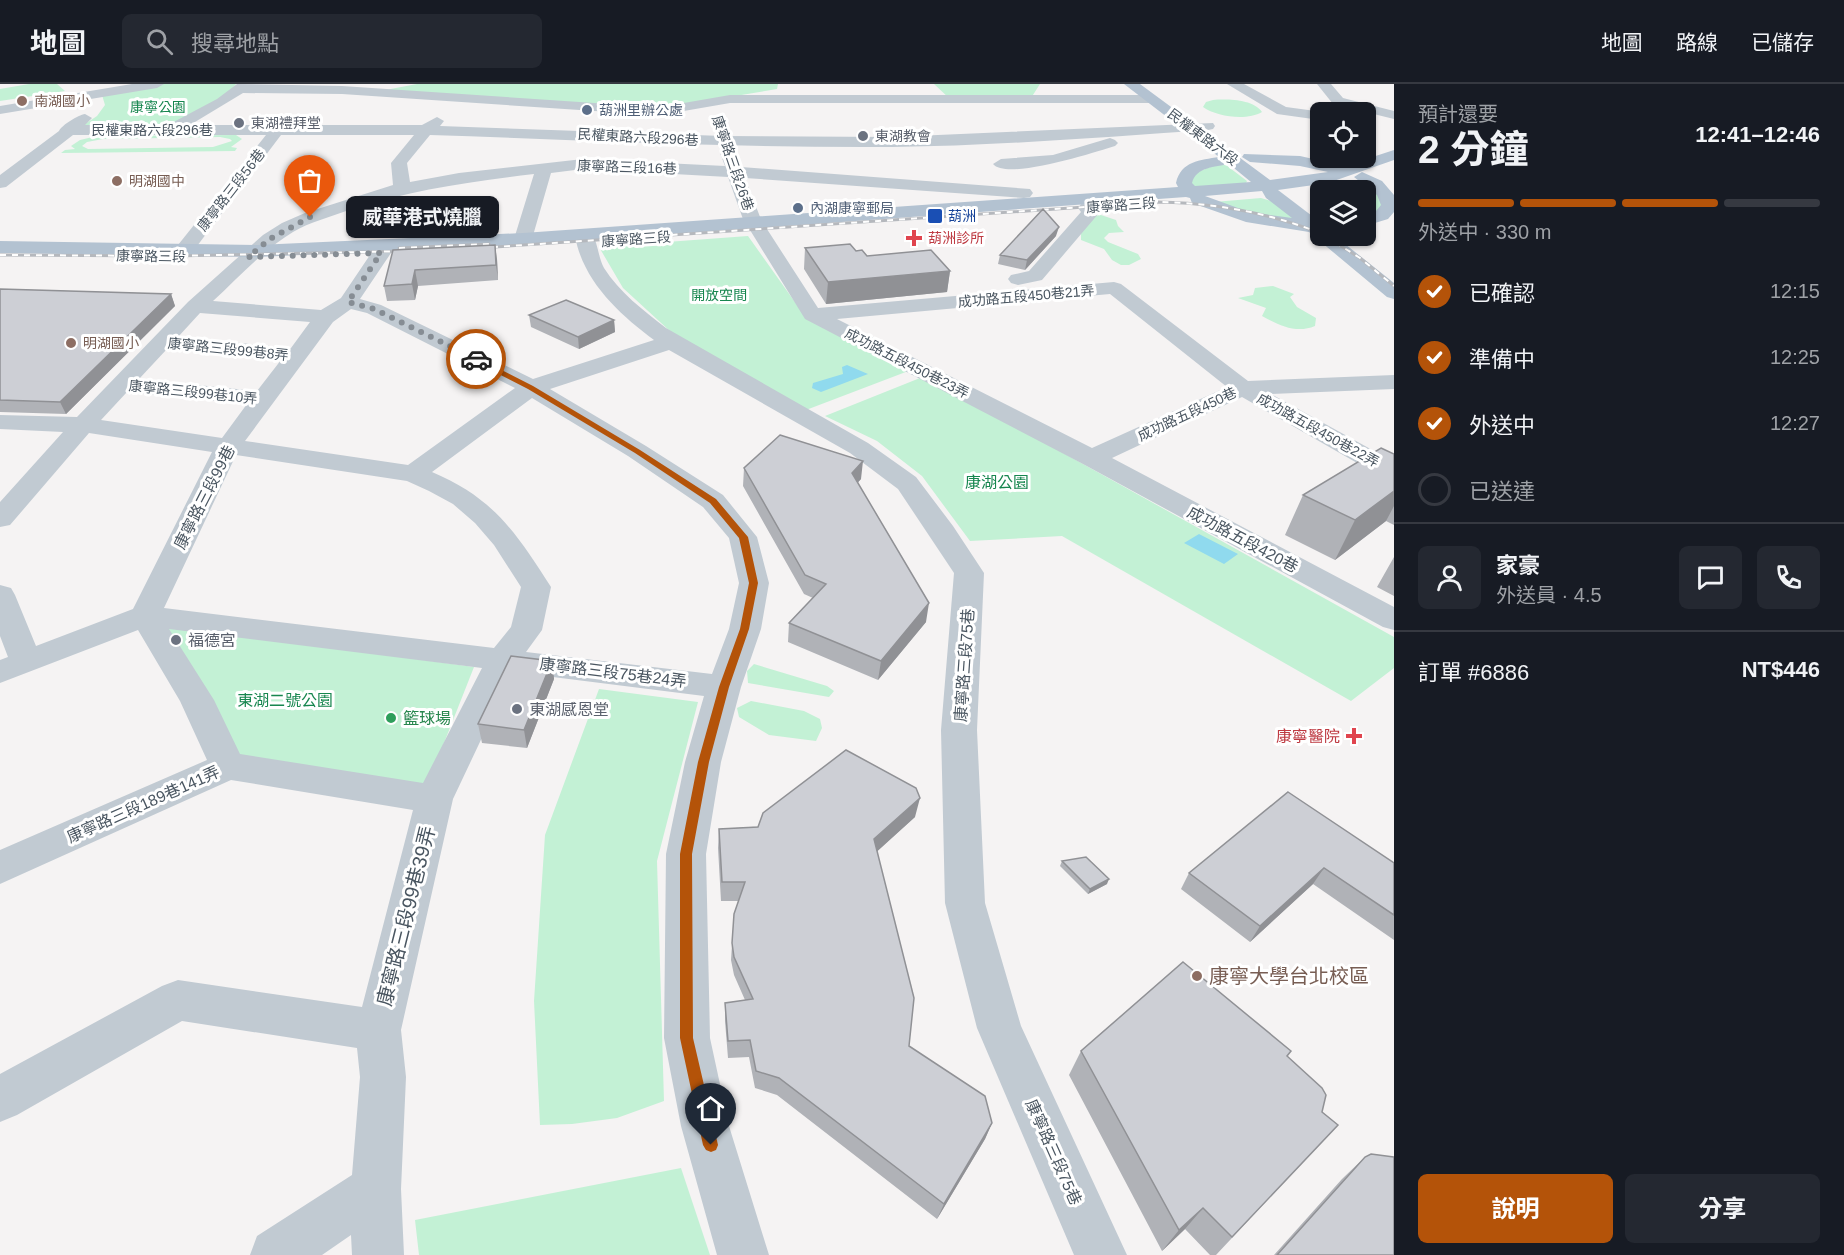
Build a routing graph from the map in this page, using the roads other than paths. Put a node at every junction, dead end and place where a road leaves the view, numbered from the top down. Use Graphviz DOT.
graph roads {
  1 [pos="157,84"];
  2 [pos="406,84"];
  3 [pos="781,84"];
  4 [pos="927,84"];
  5 [pos="1045,84"];
  6 [pos="1131,84"];
  7 [pos="1234,84"];
  8 [pos="1324,84"];
  9 [pos="243,86"];
  10 [pos="89,89"];
  11 [pos="364,92"];
  12 [pos="1151,92"];
  13 [pos="466,98"];
  14 [pos="779,100"];
  15 [pos="945,100"];
  16 [pos="1038,100"];
  17 [pos="1341,102"];
  18 [pos="1394,103"];
  19 [pos="1376,109"];
  20 [pos="0,110"];
  21 [pos="1376,112"];
  22 [pos="1310,115"];
  23 [pos="1394,115"];
  24 [pos="718,122"];
  25 [pos="1190,126"];
  26 [pos="66,130"];
  27 [pos="171,130"];
  28 [pos="277,130"];
  29 [pos="426,130"];
  30 [pos="1207,132"];
  31 [pos="974,140"];
  32 [pos="1394,155"];
  33 [pos="1250,157"];
  34 [pos="1231,159"];
  35 [pos="1001,164"];
  36 [pos="1394,165"];
  37 [pos="544,168"];
  38 [pos="736,172"];
  39 [pos="1355,174"];
  40 [pos="1367,180"];
  41 [pos="0,183"];
  42 [pos="1376,184"];
  43 [pos="402,189"];
  44 [pos="1269,190"];
  45 [pos="1297,191"];
  46 [pos="1194,196"];
  47 [pos="1032,202"];
  48 [pos="1088,208"];
  49 [pos="1376,217"];
  50 [pos="1310,223"];
  51 [pos="756,226"];
  52 [pos="1310,229"];
  53 [pos="523,239"];
  54 [pos="584,240"];
  55 [pos="1338,246"];
  56 [pos="0,247"];
  57 [pos="184,250"];
  58 [pos="381,253"];
  59 [pos="0,254"];
  60 [pos="253,254"];
  61 [pos="1018,279"];
  62 [pos="1394,294"];
  63 [pos="348,302"];
  64 [pos="195,306"];
  65 [pos="812,315"];
  66 [pos="325,317"];
  67 [pos="161,342"];
  68 [pos="671,342"];
  69 [pos="296,355"];
  70 [pos="1394,382"];
  71 [pos="121,384"];
  72 [pos="531,387"];
  73 [pos="1243,388"];
  74 [pos="264,399"];
  75 [pos="0,422"];
  76 [pos="83,425"];
  77 [pos="227,448"];
  78 [pos="1092,458"];
  79 [pos="1394,473"];
  80 [pos="413,474"];
  81 [pos="0,519"];
  82 [pos="0,596"];
  83 [pos="145,616"];
  84 [pos="1394,620"];
  85 [pos="503,658"];
  86 [pos="13,667"];
  87 [pos="724,687"];
  88 [pos="228,766"];
  89 [pos="434,799"];
  90 [pos="0,868"];
  91 [pos="378,1030"];
  92 [pos="0,1100"];
  93 [pos="376,1188"];
  94 [pos="276,1255"];
  95 [pos="378,1255"];
  96 [pos="744,1255"];
  97 [pos="1101,1255"];
  1 -- 10 [label="street"];
  2 -- 11 [label="street"];
  3 -- 14 [label="street"];
  4 -- 15 [label="street"];
  5 -- 16 [label="street"];
  6 -- 12 [label="main road, 民權東路六段"];
  7 -- 22 [label="street"];
  8 -- 17 [label="street"];
  9 -- 11 [label="street"];
  9 -- 27 [label="street"];
  10 -- 20 [label="street"];
  10 -- 26 [label="street"];
  11 -- 13 [label="street"];
  12 -- 16 [label="street"];
  12 -- 25 [label="main road, 民權東路六段"];
  12 -- 30 [label="main road, 民權東路六段"];
  13 -- 24 [label="street"];
  13 -- 29 [label="street"];
  14 -- 15 [label="street"];
  14 -- 24 [label="street"];
  15 -- 16 [label="street"];
  15 -- 31 [label="street"];
  18 -- 19 [label="street"];
  21 -- 23 [label="street"];
  24 -- 29 [label="street, 民權東路六段296巷"];
  24 -- 31 [label="street, 民權東路六段296巷"];
  24 -- 38 [label="street, 康寧路三段26巷"];
  25 -- 30 [label="street, 民權東路六段296巷"];
  25 -- 31 [label="street, 民權東路六段296巷"];
  26 -- 27 [label="street, 民權東路六段296巷"];
  26 -- 41 [label="street"];
  27 -- 28 [label="street, 民權東路六段296巷"];
  28 -- 29 [label="street, 民權東路六段296巷"];
  28 -- 57 [label="street, 康寧路三段56巷"];
  29 -- 43 [label="street"];
  30 -- 33 [label="main road, 民權東路六段"];
  30 -- 34 [label="main road, 民權東路六段"];
  30 -- 35 [label="street"];
  31 -- 35 [label="street"];
  32 -- 39 [label="main road"];
  33 -- 39 [label="main road"];
  33 -- 45 [label="main road, 民權東路六段"];
  34 -- 44 [label="main road, 民權東路六段"];
  34 -- 46 [label="main road"];
  35 -- 47 [label="street"];
  36 -- 39 [label="main road"];
  37 -- 38 [label="street, 康寧路三段16巷"];
  37 -- 43 [label="street, 康寧路三段16巷"];
  37 -- 53 [label="street"];
  38 -- 47 [label="street, 康寧路三段16巷"];
  38 -- 51 [label="street, 康寧路三段26巷"];
  39 -- 40 [label="main road"];
  39 -- 45 [label="main road, 康寧路三段"];
  42 -- 49 [label="main road"];
  43 -- 60 [label="street, 康寧路三段16巷"];
  44 -- 45 [label="main road, 康寧路三段"];
  44 -- 46 [label="main road, 康寧路三段"];
  44 -- 50 [label="main road, 民權東路六段"];
  46 -- 47 [label="main road, 康寧路三段"];
  46 -- 48 [label="main road, 康寧路三段"];
  46 -- 52 [label="main road"];
  47 -- 48 [label="main road, 康寧路三段"];
  47 -- 51 [label="main road, 康寧路三段"];
  48 -- 61 [label="street"];
  51 -- 54 [label="main road, 康寧路三段"];
  51 -- 65 [label="street"];
  53 -- 54 [label="main road, 康寧路三段"];
  53 -- 60 [label="main road, 康寧路三段"];
  54 -- 58 [label="main road, 康寧路三段"];
  54 -- 68 [label="street, 康寧路三段75巷"];
  55 -- 62 [label="main road, 民權東路六段"];
  56 -- 57 [label="main road, 康寧路三段"];
  57 -- 60 [label="main road, 康寧路三段"];
  58 -- 60 [label="main road, 康寧路三段"];
  58 -- 63 [label="street, 康寧路三段99巷"];
  59 -- 60 [label="main road, 康寧路三段"];
  60 -- 64 [label="street, 康寧路三段16巷"];
  63 -- 66 [label="street, 康寧路三段99巷"];
  63 -- 72 [label="street"];
  64 -- 66 [label="street"];
  64 -- 67 [label="street, 康寧路三段16巷"];
  65 -- 73 [label="street, 成功路五段450巷21弄"];
  65 -- 78 [label="street, 成功路五段450巷23弄"];
  66 -- 69 [label="street, 康寧路三段99巷"];
  67 -- 69 [label="street, 康寧路三段99巷8弄"];
  67 -- 71 [label="street, 康寧路三段16巷"];
  68 -- 72 [label="street"];
  68 -- 97 [label="street, 康寧路三段75巷"];
  69 -- 74 [label="street, 康寧路三段99巷"];
  70 -- 73 [label="street, 成功路五段450巷"];
  71 -- 74 [label="street, 康寧路三段99巷10弄"];
  71 -- 76 [label="street, 康寧路三段16巷"];
  72 -- 80 [label="street"];
  72 -- 87 [label="street"];
  73 -- 78 [label="street, 成功路五段450巷"];
  73 -- 79 [label="street, 成功路五段450巷22弄"];
  74 -- 77 [label="street, 康寧路三段99巷"];
  75 -- 76 [label="street, 康寧路三段99巷39弄"];
  76 -- 77 [label="street, 康寧路三段99巷39弄"];
  76 -- 81 [label="street, 康寧路三段16巷"];
  77 -- 80 [label="street, 康寧路三段99巷39弄"];
  77 -- 83 [label="street, 康寧路三段99巷"];
  78 -- 84 [label="street, 成功路五段420巷"];
  80 -- 85 [label="street, 康寧路三段99巷39弄"];
  82 -- 86 [label="street"];
  83 -- 85 [label="street"];
  83 -- 86 [label="street"];
  83 -- 88 [label="street"];
  85 -- 87 [label="street, 康寧路三段75巷24弄"];
  85 -- 89 [label="street, 康寧路三段99巷39弄"];
  87 -- 96 [label="street"];
  88 -- 89 [label="street, 康寧路三段189巷141弄"];
  88 -- 90 [label="street, 康寧路三段189巷141弄"];
  89 -- 91 [label="street, 康寧路三段99巷39弄"];
  91 -- 92 [label="street"];
  91 -- 93 [label="street, 康寧路三段99巷39弄"];
  93 -- 94 [label="street"];
  93 -- 95 [label="street, 康寧路三段99巷39弄"];
}
